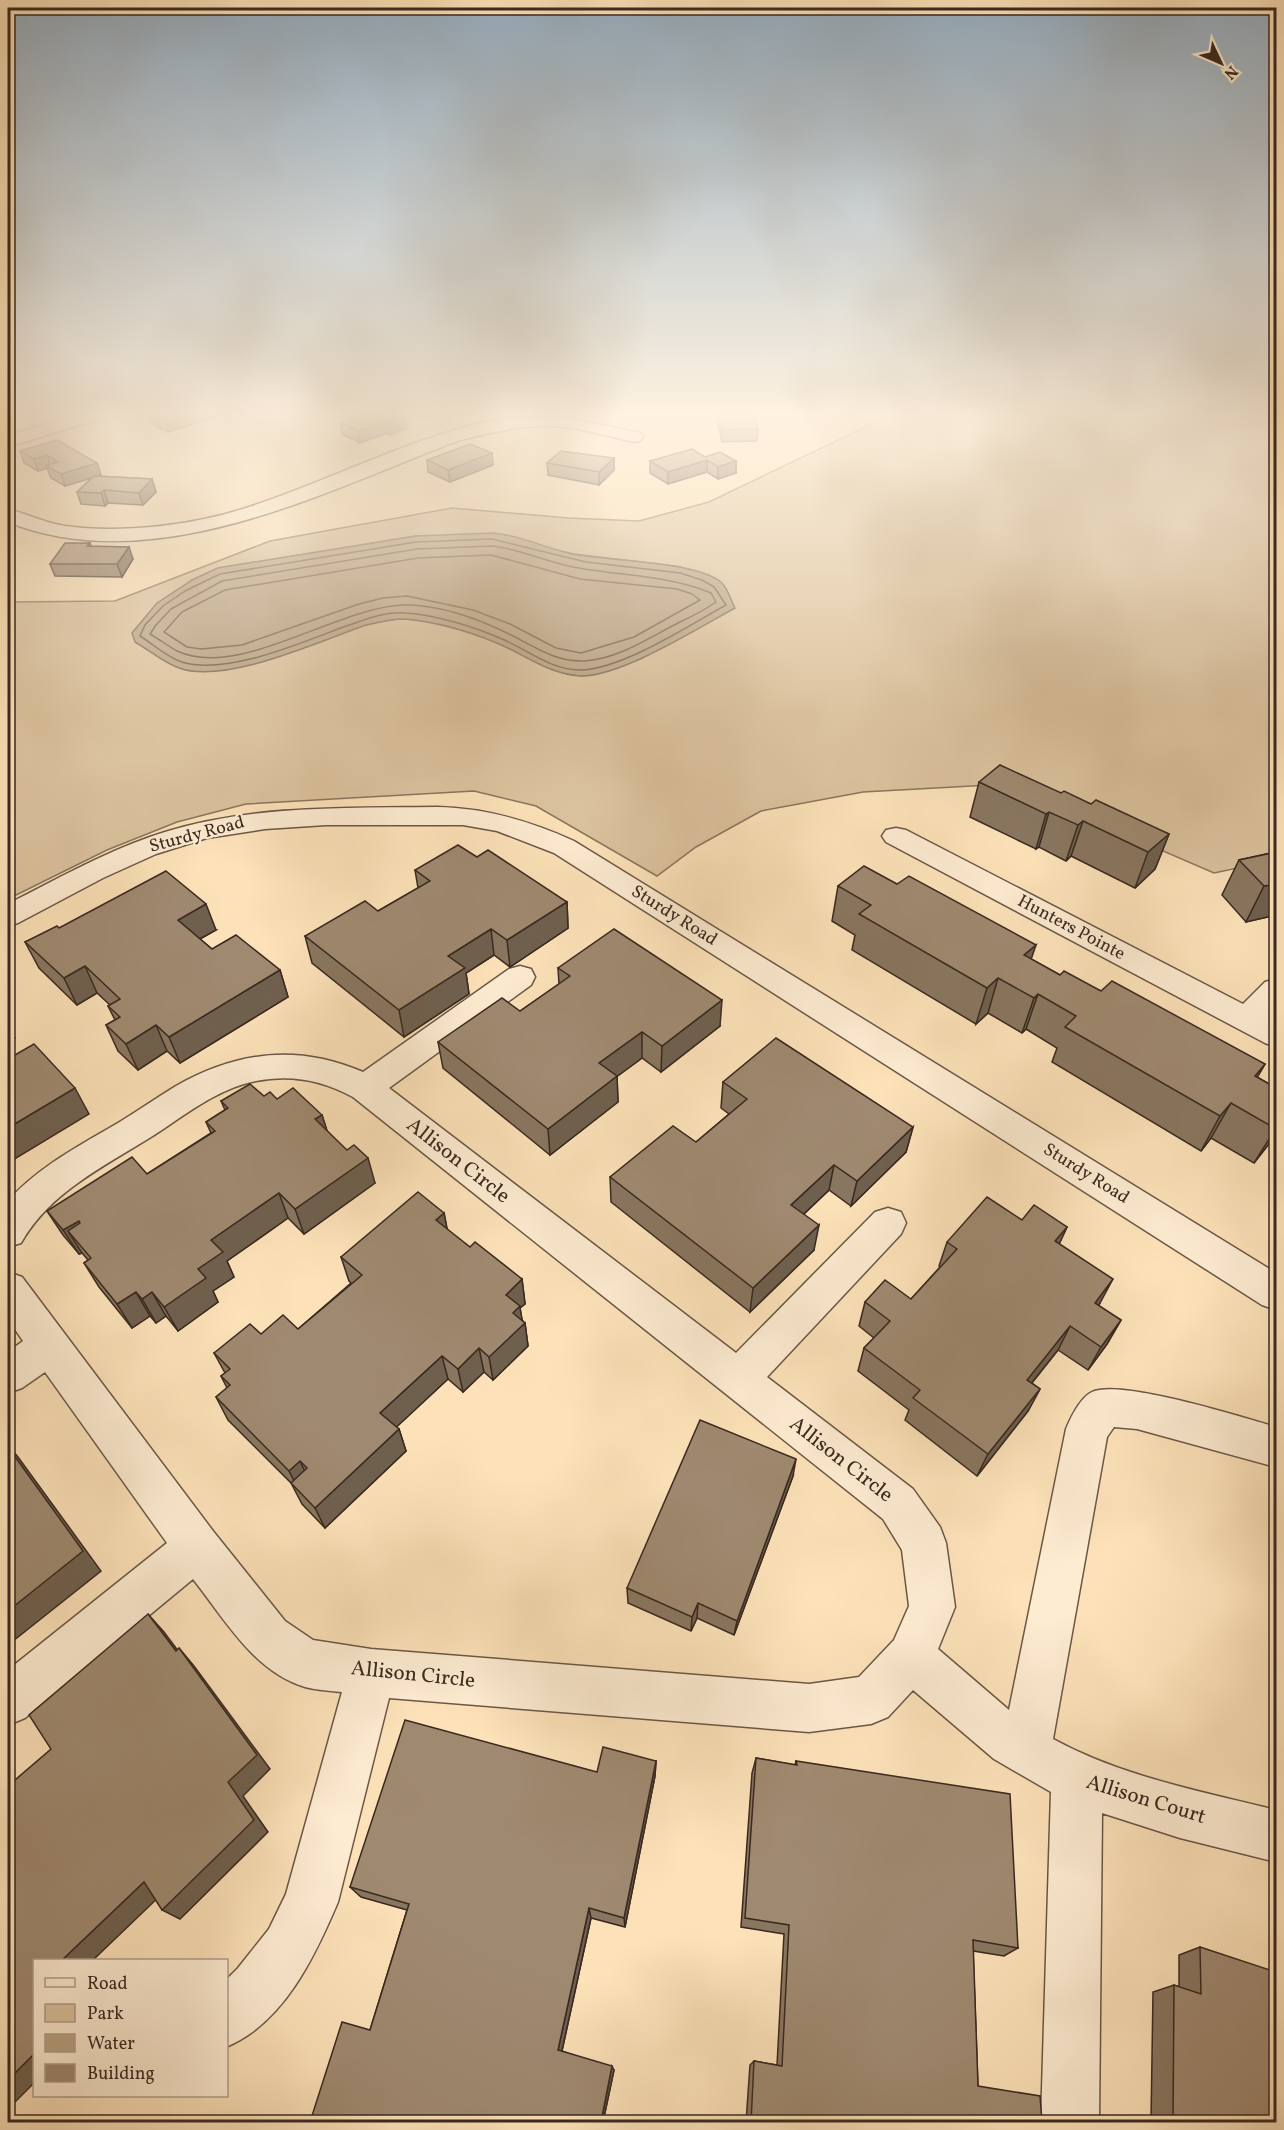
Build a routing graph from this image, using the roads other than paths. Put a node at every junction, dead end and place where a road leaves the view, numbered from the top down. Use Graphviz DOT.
graph roads {
  1 [pos="246,514"];
  2 [pos="8,515"];
  3 [pos="896,836"];
  4 [pos="8,916"];
  5 [pos="520,977"];
  6 [pos="1276,990"];
  7 [pos="1247,1020"];
  8 [pos="1276,1035"];
  9 [pos="365,1088"];
  10 [pos="888,1223"];
  11 [pos="8,1232"];
  12 [pos="8,1289"];
  13 [pos="1276,1293"];
  14 [pos="49,1346"];
  15 [pos="8,1375"];
  16 [pos="738,1379"];
  17 [pos="1276,1447"];
  18 [pos="197,1547"];
  19 [pos="911,1657"];
  20 [pos="371,1673"];
  21 [pos="8,1701"];
  22 [pos="1026,1751"];
  23 [pos="1077,1779"];
  24 [pos="1276,1836"];
  25 [pos="228,2017"];
  26 [pos="1070,2122"];
  1 -- 2 [label="street"];
  3 -- 7 [label="street, Hunters Pointe"];
  4 -- 13 [label="street, Sturdy Road"];
  5 -- 9 [label="street"];
  6 -- 7 [label="street"];
  7 -- 8 [label="street, Hunters Pointe"];
  9 -- 11 [label="street, Allison Circle"];
  9 -- 16 [label="street, Allison Circle"];
  10 -- 16 [label="street"];
  12 -- 14 [label="street, Allison Circle"];
  14 -- 15 [label="street"];
  14 -- 18 [label="street, Allison Circle"];
  16 -- 19 [label="street, Allison Circle"];
  17 -- 22 [label="street"];
  18 -- 20 [label="street, Allison Circle"];
  18 -- 21 [label="street"];
  19 -- 20 [label="street, Allison Circle"];
  19 -- 22 [label="street, Allison Court"];
  20 -- 25 [label="street"];
  22 -- 23 [label="street, Allison Court"];
  23 -- 24 [label="street, Allison Court"];
  23 -- 26 [label="street"];
}
